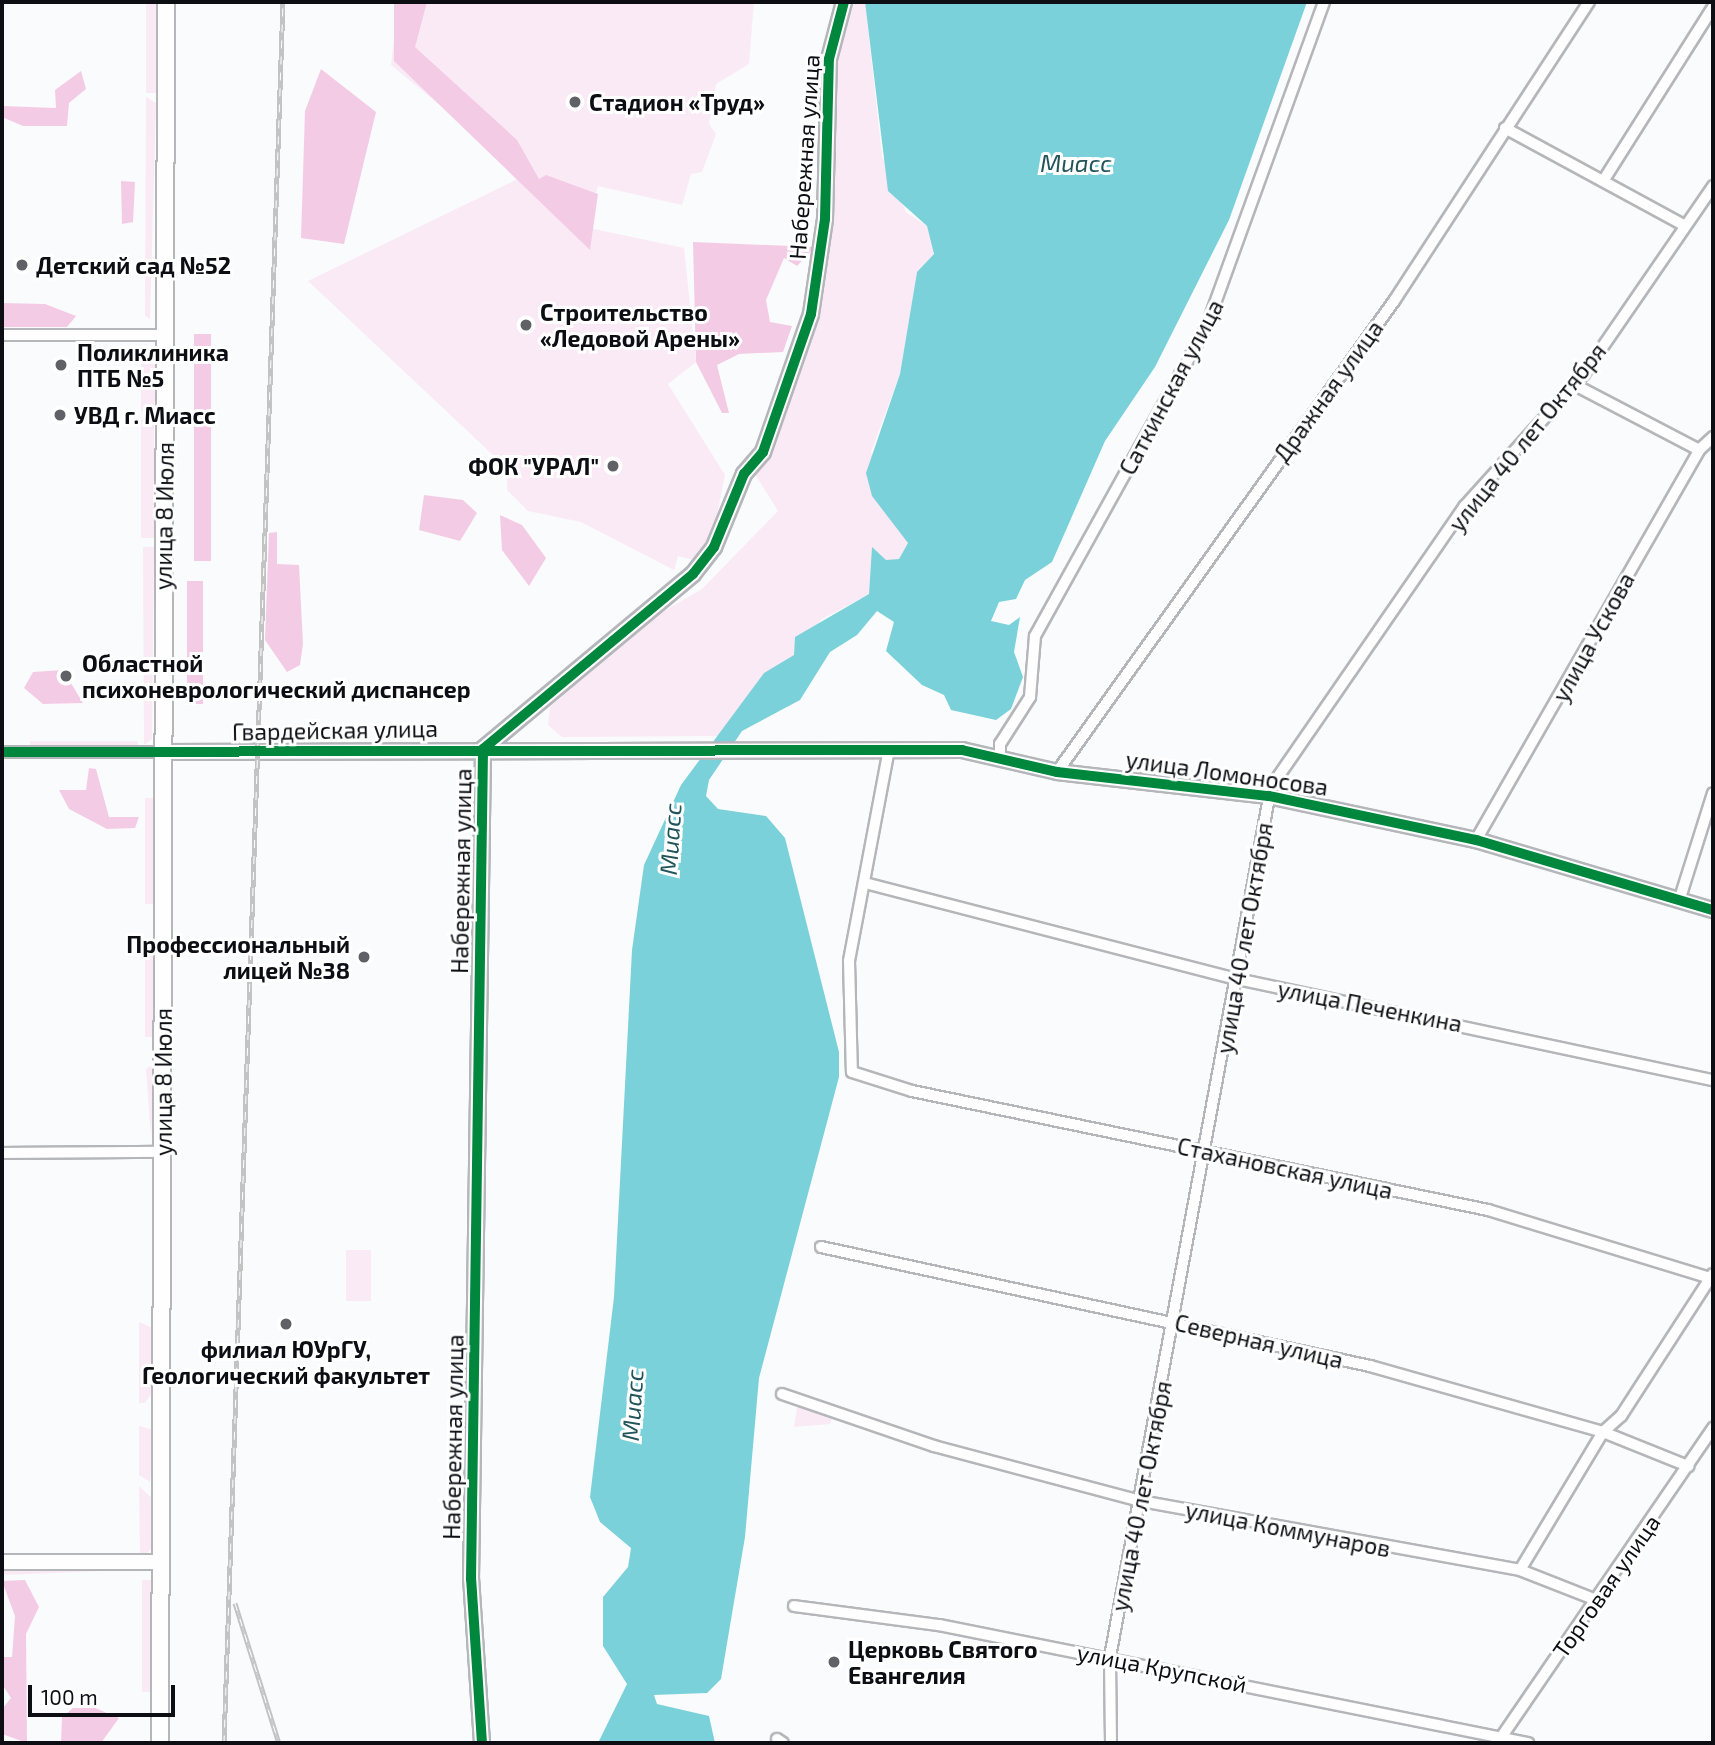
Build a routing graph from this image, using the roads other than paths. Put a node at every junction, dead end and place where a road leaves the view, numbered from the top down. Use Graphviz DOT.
graph roads {
  1 [pos="166,2"];
  2 [pos="844,2"];
  3 [pos="1324,2"];
  4 [pos="1589,2"];
  5 [pos="1713,7"];
  6 [pos="1505,128"];
  7 [pos="1605,178"];
  8 [pos="1713,186"];
  9 [pos="1685,225"];
  10 [pos="2,335"];
  11 [pos="165,335"];
  12 [pos="1573,384"];
  13 [pos="1713,437"];
  14 [pos="1699,450"];
  15 [pos="483,749"];
  16 [pos="767,749"];
  17 [pos="889,749"];
  18 [pos="2,752"];
  19 [pos="161,752"];
  20 [pos="1000,758"];
  21 [pos="1058,772"];
  22 [pos="1713,793"];
  23 [pos="1269,796"];
  24 [pos="1476,840"];
  25 [pos="865,883"];
  26 [pos="1679,901"];
  27 [pos="1713,910"];
  28 [pos="1237,979"];
  29 [pos="1713,1080"];
  30 [pos="164,1152"];
  31 [pos="1206,1152"];
  32 [pos="2,1153"];
  33 [pos="821,1247"];
  34 [pos="1712,1276"];
  35 [pos="1175,1322"];
  36 [pos="782,1394"];
  37 [pos="1713,1428"];
  38 [pos="1603,1432"];
  39 [pos="1688,1466"];
  40 [pos="1142,1501"];
  41 [pos="2,1562"];
  42 [pos="161,1562"];
  43 [pos="1521,1570"];
  44 [pos="1594,1599"];
  45 [pos="794,1606"];
  46 [pos="1110,1657"];
  47 [pos="1499,1740"];
  48 [pos="160,1743"];
  49 [pos="482,1743"];
  50 [pos="1111,1743"];
  51 [pos="1528,1743"];
  1 -- 11 [label="main road, улица 8 Июля"];
  2 -- 15 [label="street, Набережная улица"];
  3 -- 20 [label="street, Саткинская улица"];
  4 -- 6 [label="street, Дражная улица"];
  5 -- 7 [label="street"];
  6 -- 7 [label="street"];
  6 -- 21 [label="street, Дражная улица"];
  7 -- 9 [label="street"];
  8 -- 9 [label="street, улица 40 лет Октября"];
  9 -- 12 [label="street, улица 40 лет Октября"];
  10 -- 11 [label="street"];
  11 -- 19 [label="main road, улица 8 Июля"];
  12 -- 14 [label="street"];
  12 -- 23 [label="street, улица 40 лет Октября"];
  13 -- 14 [label="street, улица Ускова"];
  14 -- 24 [label="street, улица Ускова"];
  15 -- 16 [label="street, Гвардейская улица"];
  15 -- 19 [label="street, Гвардейская улица"];
  15 -- 49 [label="street, Набережная улица"];
  16 -- 17 [label="street, улица Ломоносова"];
  17 -- 20 [label="street, улица Ломоносова"];
  17 -- 25 [label="street"];
  18 -- 19 [label="street, Гвардейская улица"];
  19 -- 30 [label="main road, улица 8 Июля"];
  20 -- 21 [label="street, улица Ломоносова"];
  21 -- 23 [label="street, улица Ломоносова"];
  22 -- 26 [label="street"];
  23 -- 24 [label="street, улица Ломоносова"];
  23 -- 28 [label="street, улица 40 лет Октября"];
  24 -- 26 [label="street, улица Ломоносова"];
  25 -- 28 [label="street, улица Печенкина"];
  25 -- 31 [label="street, Стахановская улица"];
  26 -- 27 [label="street, улица Ломоносова"];
  28 -- 29 [label="street, улица Печенкина"];
  28 -- 31 [label="street, улица 40 лет Октября"];
  30 -- 32 [label="street"];
  30 -- 42 [label="main road, улица 8 Июля"];
  31 -- 34 [label="street, Стахановская улица"];
  31 -- 35 [label="street, улица 40 лет Октября"];
  33 -- 35 [label="street, Северная улица"];
  34 -- 38 [label="street"];
  35 -- 38 [label="street, Северная улица"];
  35 -- 40 [label="street, улица 40 лет Октября"];
  36 -- 40 [label="street, улица Коммунаров"];
  37 -- 39 [label="street, Торговая улица"];
  38 -- 39 [label="street, Северная улица"];
  38 -- 43 [label="street"];
  39 -- 44 [label="street, Торговая улица"];
  40 -- 43 [label="street, улица Коммунаров"];
  40 -- 46 [label="street, улица 40 лет Октября"];
  41 -- 42 [label="street"];
  42 -- 48 [label="main road, улица 8 Июля"];
  43 -- 44 [label="street, улица Коммунаров"];
  44 -- 47 [label="street, Торговая улица"];
  45 -- 46 [label="street, улица Крупской"];
  46 -- 47 [label="street, улица Крупской"];
  46 -- 50 [label="street, улица 40 лет Октября"];
  47 -- 51 [label="street, улица Крупской"];
}
